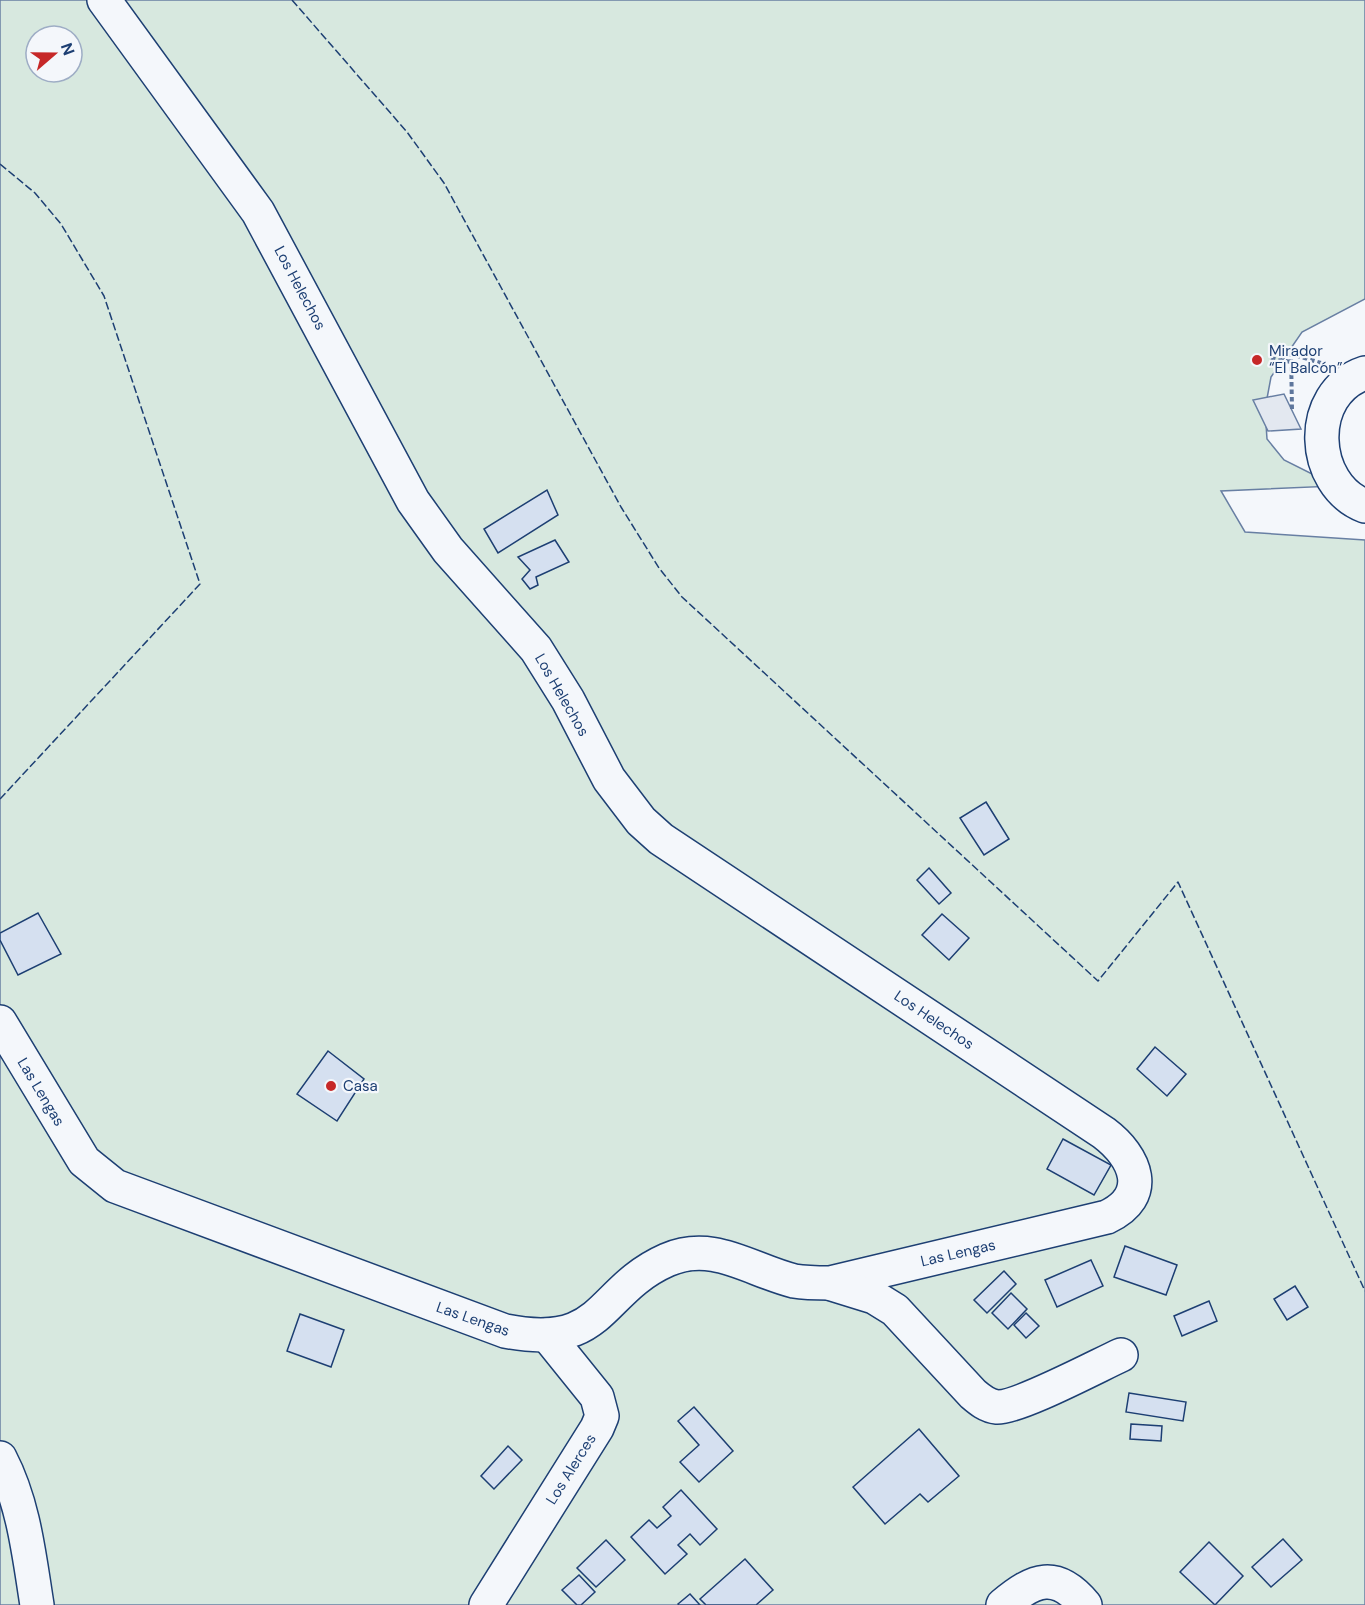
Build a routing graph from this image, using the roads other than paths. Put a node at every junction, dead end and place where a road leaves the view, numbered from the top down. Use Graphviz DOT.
graph roads {
  1 [pos="104,0"];
  2 [pos="1365,373"];
  3 [pos="1365,506"];
  4 [pos="0,1022"];
  5 [pos="1135,1176"];
  6 [pos="830,1283"];
  7 [pos="547,1335"];
  8 [pos="1121,1355"];
  9 [pos="0,1458"];
  10 [pos="37,1605"];
  11 [pos="486,1605"];
  12 [pos="1003,1605"];
  13 [pos="1085,1605"];
  1 -- 5 [label="street, Los Helechos"];
  2 -- 3 [label="street"];
  4 -- 7 [label="street, Las Lengas"];
  5 -- 6 [label="street, Las Lengas"];
  6 -- 7 [label="street, Las Lengas"];
  6 -- 8 [label="street"];
  7 -- 11 [label="street, Los Alerces"];
  9 -- 10 [label="street"];
  12 -- 13 [label="street"];
}
